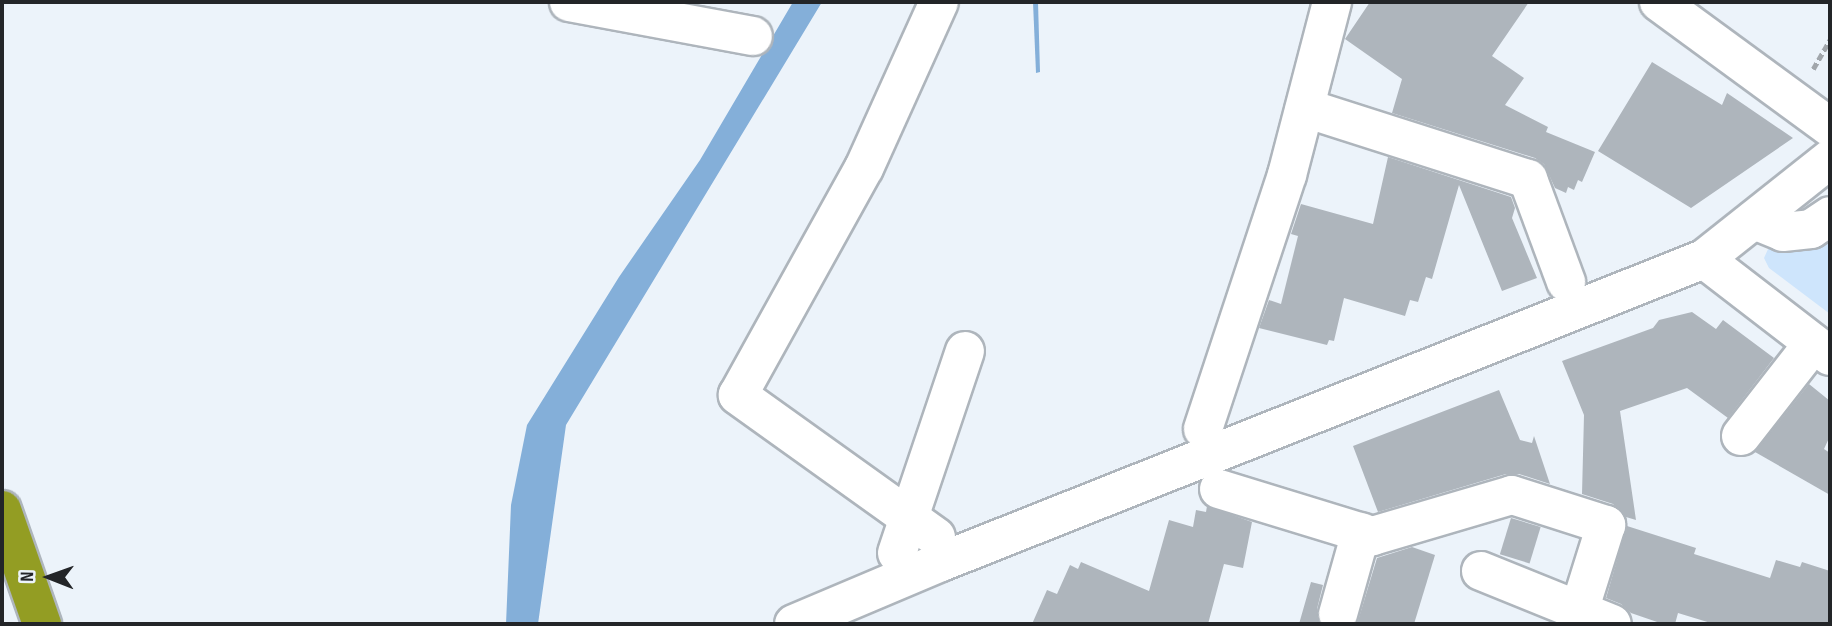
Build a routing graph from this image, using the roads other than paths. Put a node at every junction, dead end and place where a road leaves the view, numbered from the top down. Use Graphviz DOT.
graph roads {
  1 [pos="569,2"];
  2 [pos="939,2"];
  3 [pos="1332,2"];
  4 [pos="1659,2"];
  5 [pos="659,10"];
  6 [pos="753,36"];
  7 [pos="1305,108"];
  8 [pos="1830,127"];
  9 [pos="1830,159"];
  10 [pos="1830,216"];
  11 [pos="1754,220"];
  12 [pos="1704,259"];
  13 [pos="1566,282"];
  14 [pos="1822,350"];
  15 [pos="965,351"];
  16 [pos="1203,429"];
  17 [pos="1741,436"];
  18 [pos="1219,489"];
  19 [pos="3,520"];
  20 [pos="1364,536"];
  21 [pos="1481,571"];
  22 [pos="864,609"];
  23 [pos="1338,614"];
  24 [pos="1595,617"];
  25 [pos="42,624"];
  26 [pos="794,624"];
  1 -- 5 [label="street"];
  2 -- 15 [label="street"];
  3 -- 7 [label="street"];
  4 -- 8 [label="street"];
  5 -- 6 [label="street"];
  7 -- 13 [label="street"];
  7 -- 16 [label="street"];
  9 -- 11 [label="street"];
  10 -- 11 [label="street"];
  11 -- 12 [label="street"];
  12 -- 14 [label="street"];
  12 -- 22 [label="street"];
  14 -- 17 [label="street"];
  18 -- 20 [label="street"];
  19 -- 25 [label="highway"];
  20 -- 23 [label="street"];
  20 -- 24 [label="street"];
  21 -- 24 [label="street"];
  22 -- 26 [label="street"];
}
